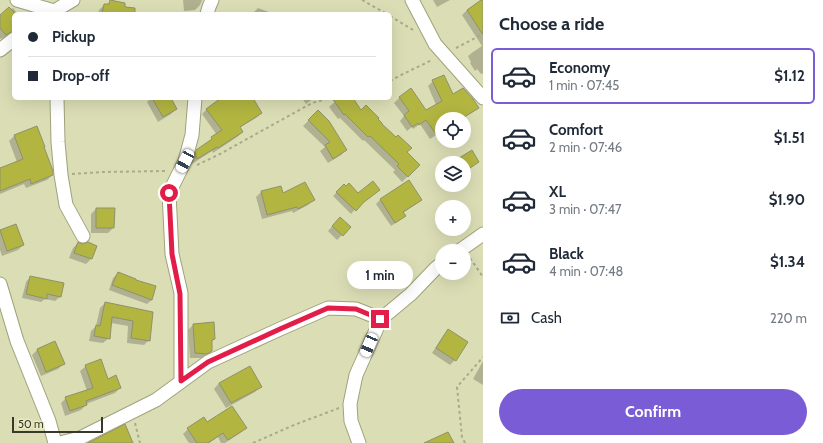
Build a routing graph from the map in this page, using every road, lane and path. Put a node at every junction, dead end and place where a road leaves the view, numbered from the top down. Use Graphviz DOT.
graph roads {
  1 [pos="17,0"];
  2 [pos="73,0"];
  3 [pos="212,0"];
  4 [pos="362,0"];
  5 [pos="412,0"];
  6 [pos="49,12"];
  7 [pos="54,12"];
  8 [pos="208,12"];
  9 [pos="383,12"];
  10 [pos="12,41"];
  11 [pos="0,50"];
  12 [pos="483,98"];
  13 [pos="57,100"];
  14 [pos="195,100"];
  15 [pos="483,234"];
  16 [pos="83,236"];
  17 [pos="469,244"];
  18 [pos="471,262"];
  19 [pos="435,269"];
  20 [pos="483,277"];
  21 [pos="0,284"];
  22 [pos="380,319"];
  23 [pos="483,357"];
  24 [pos="181,381"];
  25 [pos="350,404"];
  26 [pos="132,412"];
  27 [pos="55,443"];
  28 [pos="60,443"];
  29 [pos="140,443"];
  30 [pos="253,443"];
  31 [pos="359,443"];
  32 [pos="465,443"];
  1 -- 6 [label="street"];
  2 -- 7 [label="street"];
  3 -- 8 [label="street"];
  4 -- 9 [label="path"];
  5 -- 12 [label="street"];
  10 -- 11 [label="street"];
  13 -- 16 [label="street"];
  14 -- 24 [label="street"];
  15 -- 17 [label="street"];
  18 -- 20 [label="path"];
  19 -- 22 [label="street"];
  21 -- 27 [label="street"];
  22 -- 24 [label="street"];
  22 -- 25 [label="street"];
  23 -- 32 [label="path"];
  24 -- 26 [label="street"];
  25 -- 30 [label="path"];
  25 -- 31 [label="street"];
  26 -- 28 [label="street"];
  26 -- 29 [label="path"];
}
